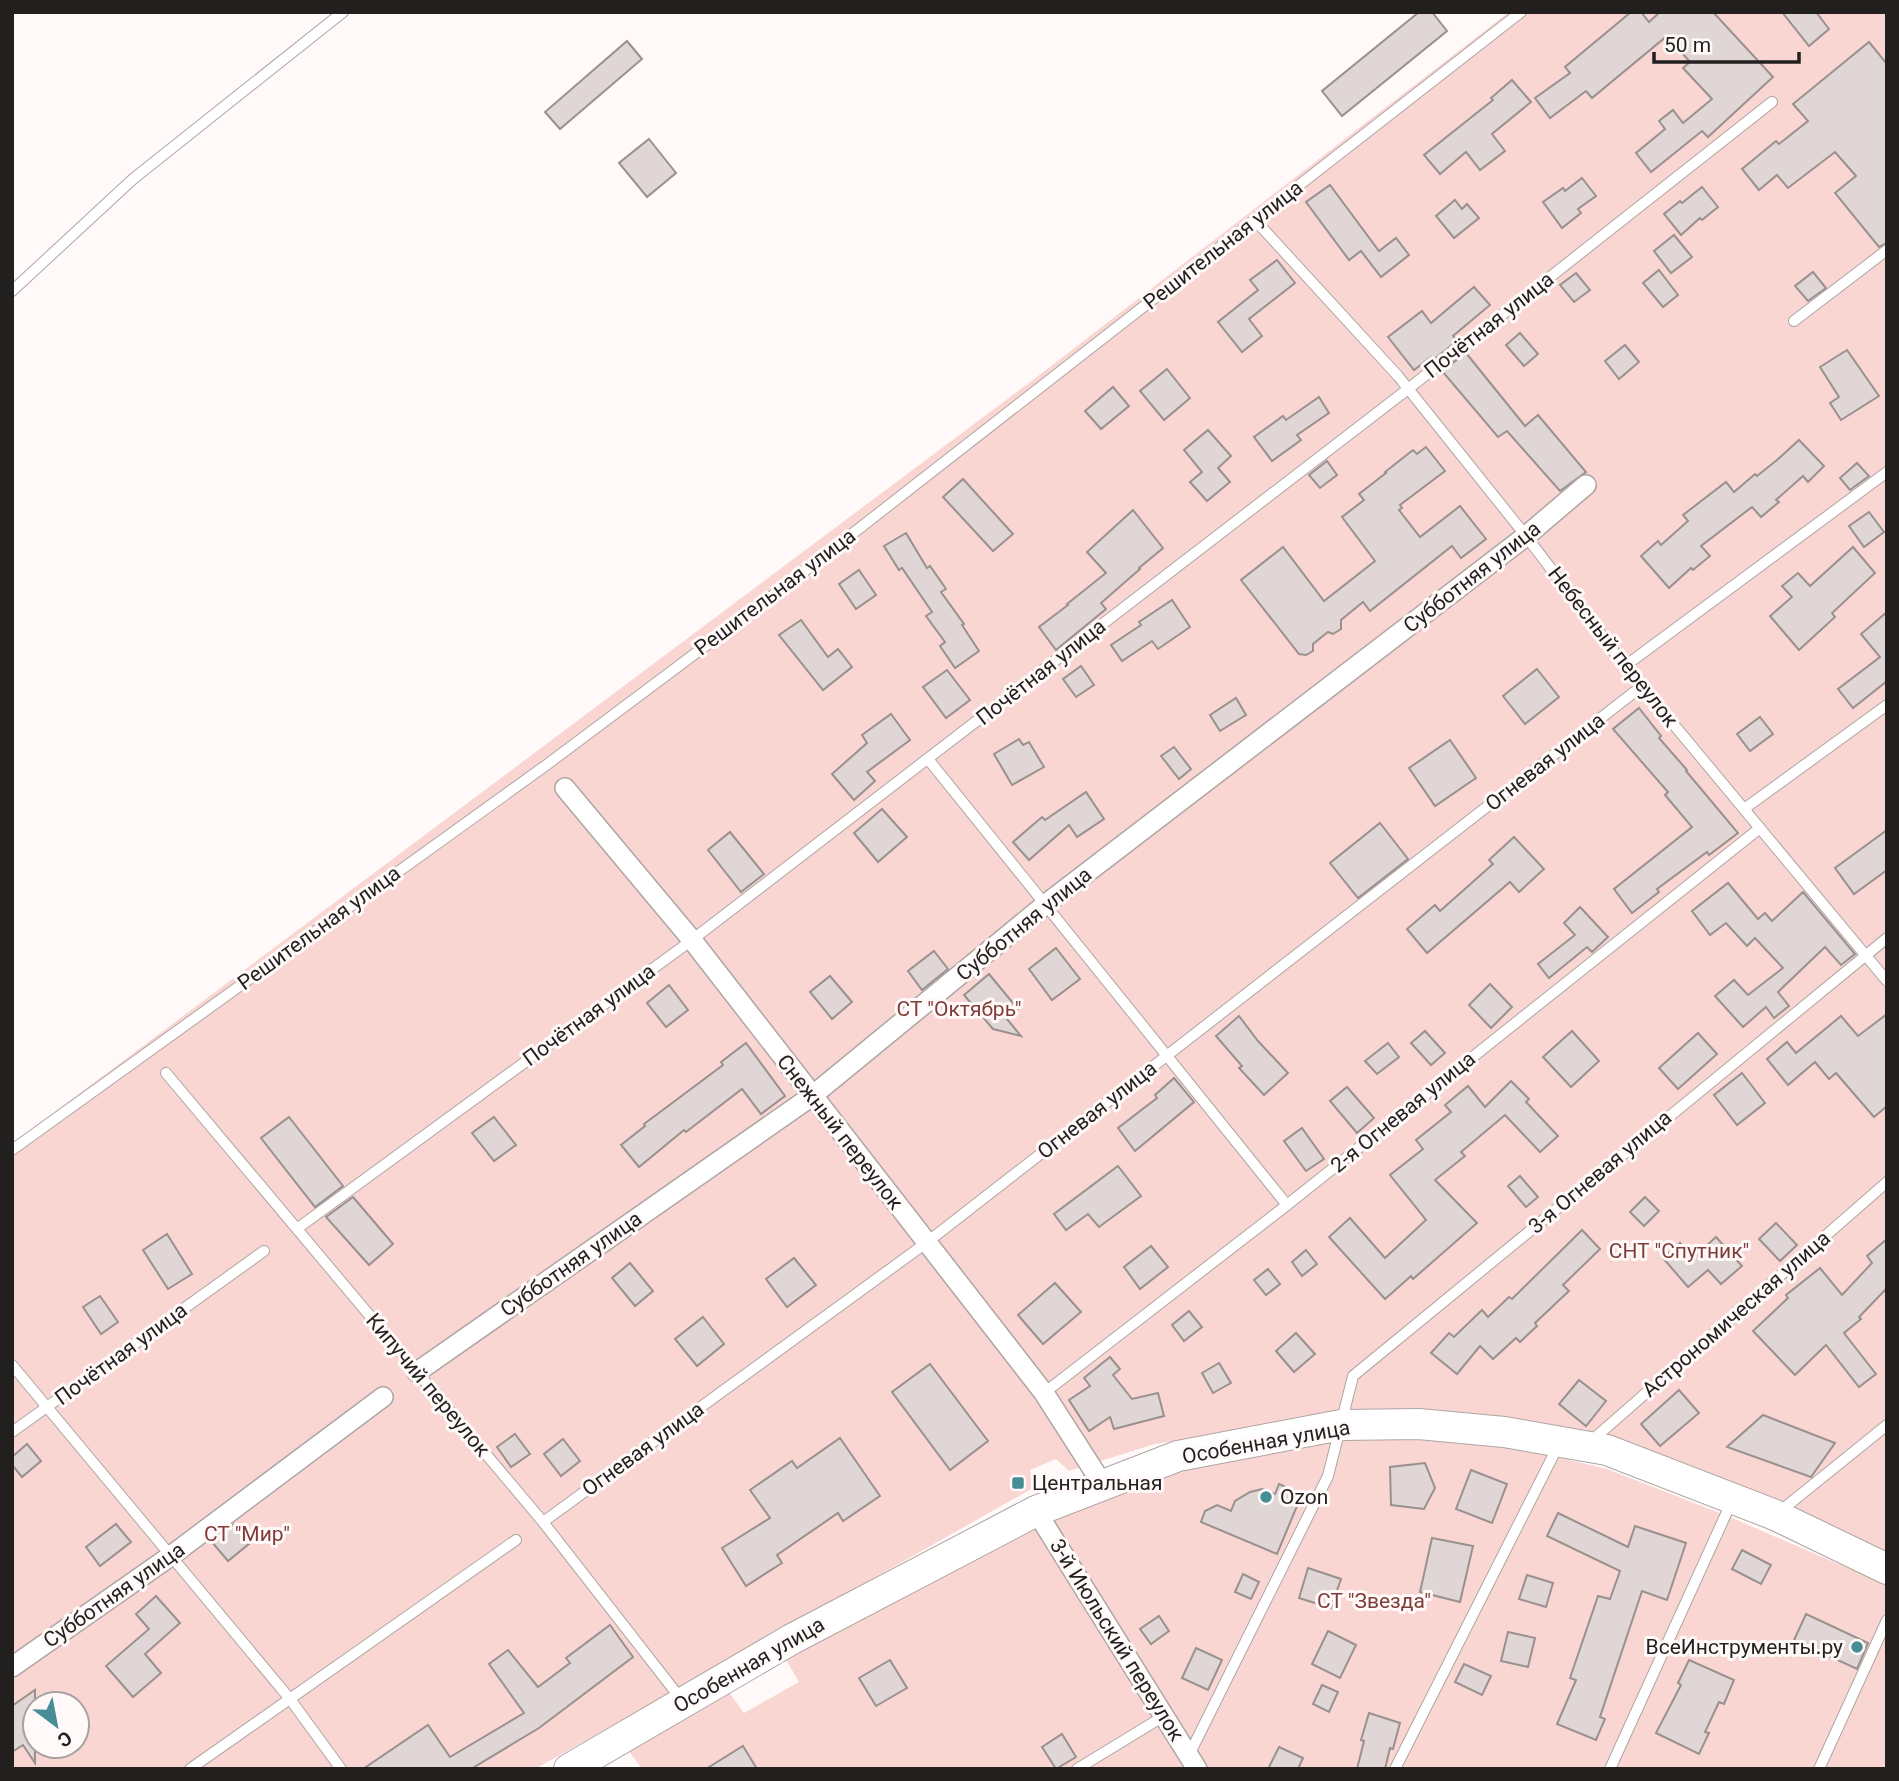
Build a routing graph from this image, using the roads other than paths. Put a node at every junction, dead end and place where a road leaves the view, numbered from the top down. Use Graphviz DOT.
graph roads {
  1 [pos="343,12"];
  2 [pos="1521,12"];
  3 [pos="1772,102"];
  4 [pos="1255,219"];
  5 [pos="1887,250"];
  6 [pos="12,291"];
  7 [pos="1794,321"];
  8 [pos="1408,389"];
  9 [pos="1887,472"];
  10 [pos="1586,485"];
  11 [pos="1527,536"];
  12 [pos="1625,666"];
  13 [pos="1642,686"];
  14 [pos="1887,705"];
  15 [pos="928,759"];
  16 [pos="565,788"];
  17 [pos="1744,809"];
  18 [pos="1760,828"];
  19 [pos="1046,904"];
  20 [pos="1887,938"];
  21 [pos="692,940"];
  22 [pos="1864,954"];
  23 [pos="1887,981"];
  24 [pos="1168,1055"];
  25 [pos="166,1073"];
  26 [pos="812,1096"];
  27 [pos="12,1150"];
  28 [pos="1887,1182"];
  29 [pos="1287,1205"];
  30 [pos="298,1228"];
  31 [pos="926,1243"];
  32 [pos="264,1251"];
  33 [pos="12,1365"];
  34 [pos="417,1372"];
  35 [pos="1044,1393"];
  36 [pos="383,1397"];
  37 [pos="47,1408"];
  38 [pos="1341,1425"];
  39 [pos="1887,1425"];
  40 [pos="12,1432"];
  41 [pos="1573,1443"];
  42 [pos="1103,1485"];
  43 [pos="1732,1499"];
  44 [pos="1036,1511"];
  45 [pos="1775,1515"];
  46 [pos="543,1522"];
  47 [pos="516,1540"];
  48 [pos="172,1555"];
  49 [pos="1887,1569"];
  50 [pos="1887,1620"];
  51 [pos="12,1667"];
  52 [pos="290,1699"];
  53 [pos="683,1702"];
  54 [pos="1164,1716"];
  55 [pos="1193,1762"];
  56 [pos="190,1769"];
  57 [pos="341,1769"];
  58 [pos="569,1769"];
  59 [pos="1077,1769"];
  60 [pos="1395,1769"];
  61 [pos="1609,1769"];
  62 [pos="1819,1769"];
  1 -- 6 [label="lane"];
  2 -- 4 [label="lane, Решительная улица"];
  3 -- 8 [label="lane, Почётная улица"];
  4 -- 8 [label="lane, Небесный переулок"];
  4 -- 27 [label="lane, Решительная улица"];
  5 -- 7 [label="lane"];
  8 -- 11 [label="lane, Небесный переулок"];
  8 -- 15 [label="lane, Почётная улица"];
  9 -- 12 [label="lane"];
  10 -- 11 [label="street, Субботняя улица"];
  11 -- 12 [label="lane, Небесный переулок"];
  11 -- 19 [label="street, Субботняя улица"];
  12 -- 13 [label="lane, Небесный переулок"];
  13 -- 17 [label="lane, Небесный переулок"];
  13 -- 24 [label="lane, Огневая улица"];
  14 -- 17 [label="lane"];
  15 -- 19 [label="lane"];
  15 -- 21 [label="lane, Почётная улица"];
  16 -- 21 [label="street, Снежный переулок"];
  17 -- 18 [label="lane, Небесный переулок"];
  18 -- 22 [label="lane, Небесный переулок"];
  18 -- 29 [label="lane, 2-я Огневая улица"];
  19 -- 24 [label="lane"];
  19 -- 26 [label="street, Субботняя улица"];
  20 -- 22 [label="lane, 3-я Огневая улица"];
  21 -- 26 [label="street, Снежный переулок"];
  21 -- 30 [label="lane, Почётная улица"];
  22 -- 23 [label="lane, Небесный переулок"];
  22 -- 38 [label="lane, 3-я Огневая улица"];
  24 -- 29 [label="lane"];
  24 -- 31 [label="lane, Огневая улица"];
  25 -- 30 [label="lane, Кипучий переулок"];
  26 -- 31 [label="street, Снежный переулок"];
  26 -- 34 [label="street, Субботняя улица"];
  28 -- 41 [label="lane, Астрономическая улица"];
  29 -- 35 [label="lane, 2-я Огневая улица"];
  30 -- 34 [label="lane, Кипучий переулок"];
  31 -- 35 [label="street, Снежный переулок"];
  31 -- 46 [label="lane, Огневая улица"];
  32 -- 37 [label="lane, Почётная улица"];
  33 -- 37 [label="lane"];
  34 -- 46 [label="lane, Кипучий переулок"];
  35 -- 42 [label="street, Снежный переулок"];
  36 -- 48 [label="street, Субботняя улица"];
  37 -- 40 [label="lane, Почётная улица"];
  37 -- 48 [label="lane"];
  38 -- 41 [label="main road, Особенная улица"];
  38 -- 42 [label="main road, Особенная улица"];
  38 -- 55 [label="lane, 3-я Огневая улица"];
  39 -- 45 [label="lane"];
  41 -- 43 [label="main road, Особенная улица"];
  41 -- 60 [label="lane, Астрономическая улица"];
  42 -- 44 [label="main road, Особенная улица"];
  43 -- 45 [label="main road, Особенная улица"];
  43 -- 61 [label="lane"];
  44 -- 53 [label="main road, Особенная улица"];
  44 -- 54 [label="street, 3-й Июльский переулок"];
  45 -- 49 [label="main road, Особенная улица"];
  46 -- 53 [label="lane, Кипучий переулок"];
  47 -- 52 [label="lane"];
  48 -- 51 [label="street, Субботняя улица"];
  48 -- 52 [label="lane"];
  50 -- 62 [label="lane"];
  52 -- 56 [label="lane"];
  52 -- 57 [label="lane"];
  53 -- 58 [label="main road, Особенная улица"];
  54 -- 55 [label="street, 3-й Июльский переулок"];
  54 -- 59 [label="lane"];
}
